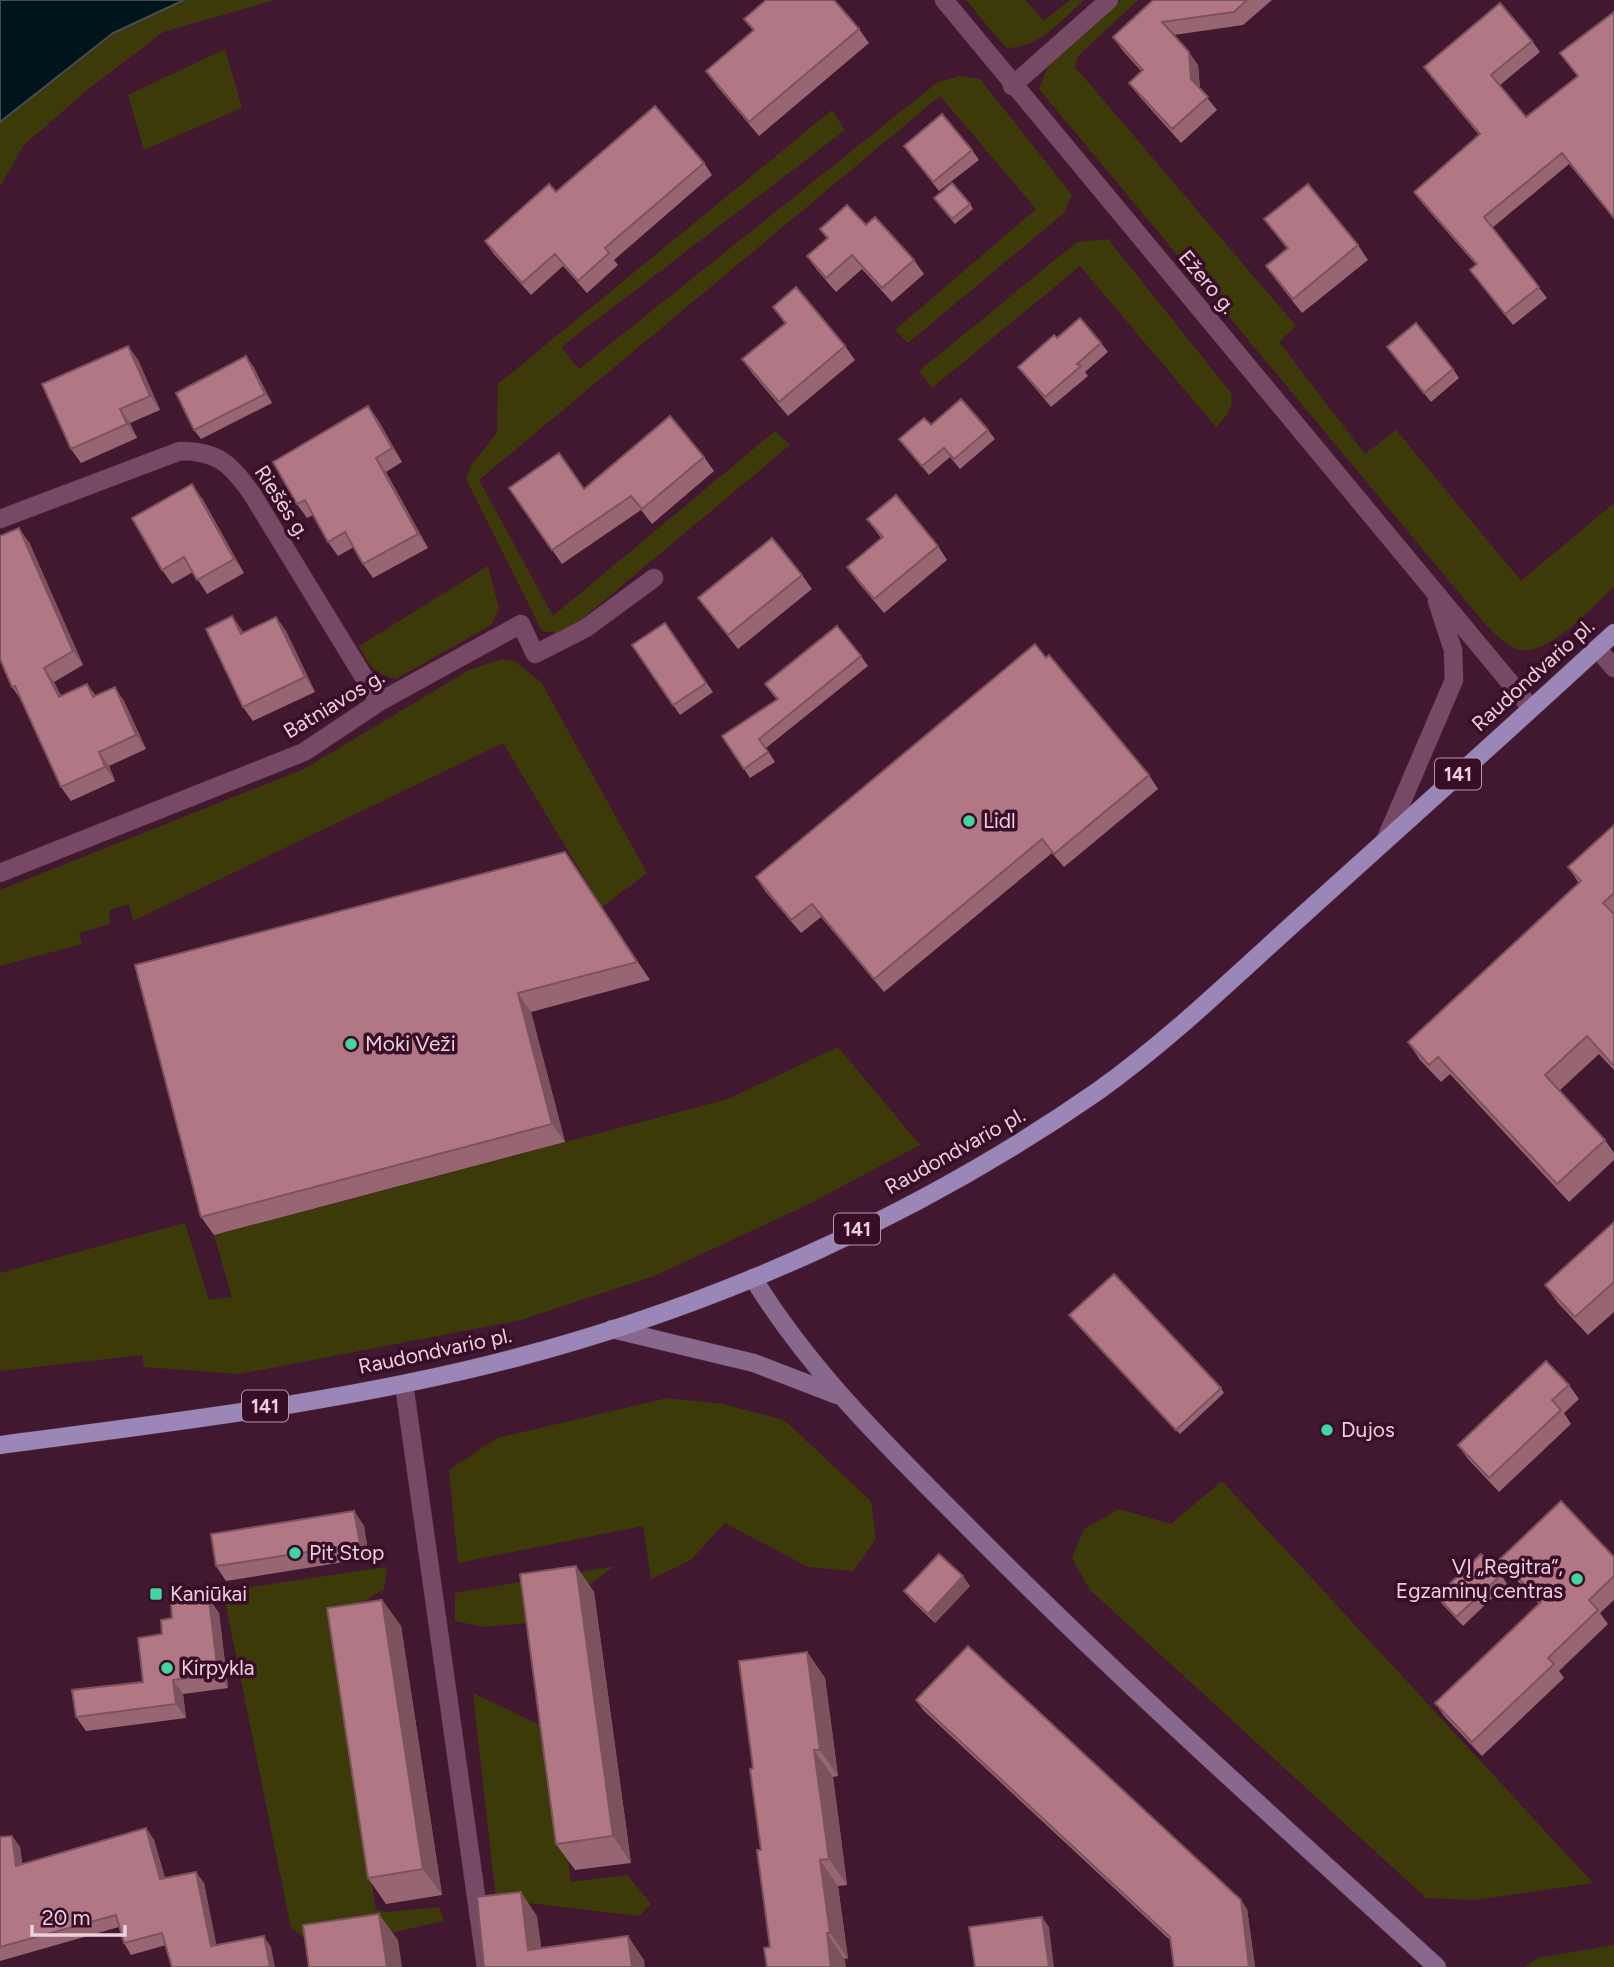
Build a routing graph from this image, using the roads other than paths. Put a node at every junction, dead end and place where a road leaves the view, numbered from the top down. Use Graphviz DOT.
graph roads {
  1 [pos="944,0"];
  2 [pos="1108,0"];
  3 [pos="1012,86"];
  4 [pos="0,519"];
  5 [pos="654,578"];
  6 [pos="1435,595"];
  7 [pos="1614,633"];
  8 [pos="1597,648"];
  9 [pos="1614,668"];
  10 [pos="379,702"];
  11 [pos="1531,708"];
  12 [pos="1385,841"];
  13 [pos="0,873"];
  14 [pos="753,1278"];
  15 [pos="612,1329"];
  16 [pos="404,1384"];
  17 [pos="840,1396"];
  18 [pos="0,1445"];
  19 [pos="486,1967"];
  20 [pos="1437,1967"];
  1 -- 3 [label="street, Ežero g."];
  2 -- 3 [label="street"];
  3 -- 6 [label="street, Ežero g."];
  4 -- 10 [label="street, Riešės g."];
  5 -- 10 [label="street, Batniavos g."];
  6 -- 11 [label="street, Ežero g."];
  6 -- 12 [label="street, Ežero g."];
  7 -- 8 [label="main road, Raudondvario pl. / 141"];
  8 -- 9 [label="street"];
  8 -- 11 [label="main road, Raudondvario pl. / 141"];
  10 -- 13 [label="street, Batniavos g."];
  11 -- 12 [label="main road, Raudondvario pl. / 141"];
  12 -- 14 [label="main road, Raudondvario pl. / 141"];
  14 -- 15 [label="main road, Raudondvario pl. / 141"];
  14 -- 17 [label="main road"];
  15 -- 16 [label="main road, Raudondvario pl. / 141"];
  15 -- 17 [label="main road"];
  16 -- 18 [label="main road, Raudondvario pl. / 141"];
  16 -- 19 [label="street"];
  17 -- 20 [label="main road"];
}
